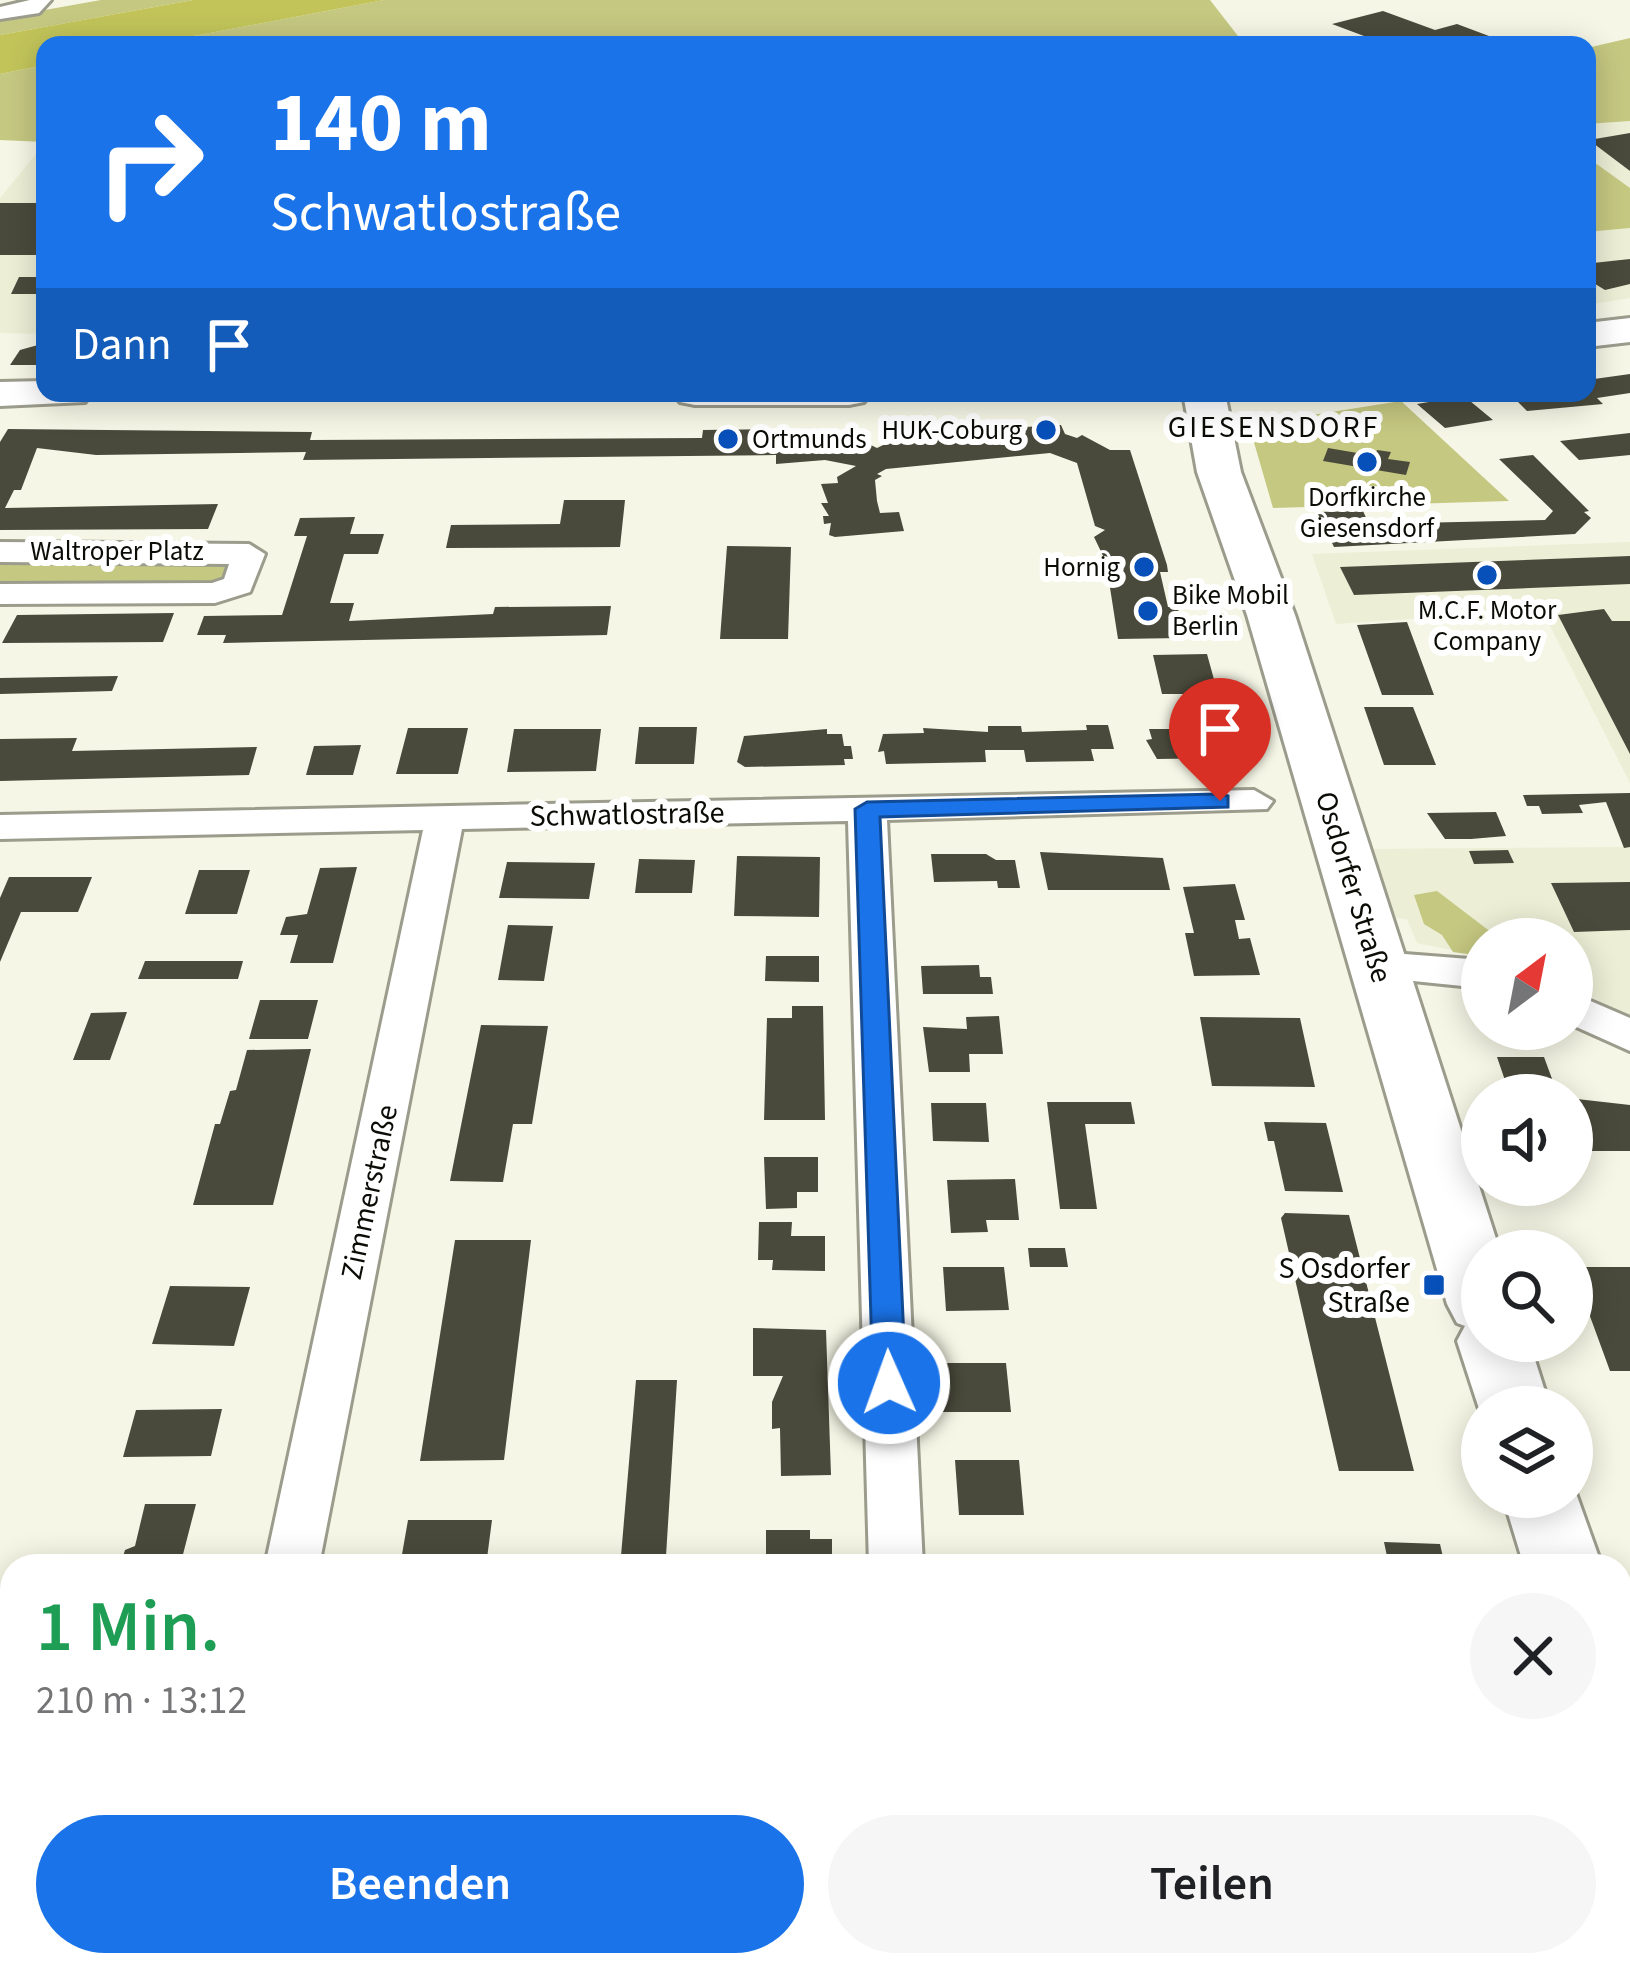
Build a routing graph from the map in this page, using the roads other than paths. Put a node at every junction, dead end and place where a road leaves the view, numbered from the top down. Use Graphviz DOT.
graph roads {
  1 [pos="40,0"];
  2 [pos="0,13"];
  3 [pos="1630,330"];
  4 [pos="1596,334"];
  5 [pos="36,393"];
  6 [pos="0,394"];
  7 [pos="1186,402"];
  8 [pos="0,552"];
  9 [pos="0,594"];
  10 [pos="1254,801"];
  11 [pos="867,809"];
  12 [pos="446,818"];
  13 [pos="0,827"];
  14 [pos="1379,967"];
  15 [pos="1461,973"];
  16 [pos="1593,1017"];
  17 [pos="1630,1036"];
  18 [pos="1461,1235"];
  19 [pos="1548,1518"];
  20 [pos="294,1554"];
  21 [pos="896,1554"];
  22 [pos="1559,1554"];
  1 -- 2 [label="street"];
  3 -- 4 [label="main road"];
  5 -- 6 [label="main road"];
  7 -- 14 [label="main road, Osdorfer Straße"];
  8 -- 9 [label="street, Waltroper Platz"];
  10 -- 11 [label="street, Schwatlostraße"];
  11 -- 12 [label="street, Schwatlostraße"];
  11 -- 21 [label="street"];
  12 -- 13 [label="street, Schwatlostraße"];
  12 -- 20 [label="street, Zimmerstraße"];
  14 -- 15 [label="street"];
  14 -- 18 [label="main road, Osdorfer Straße"];
  16 -- 17 [label="street"];
  19 -- 22 [label="main road"];
}
